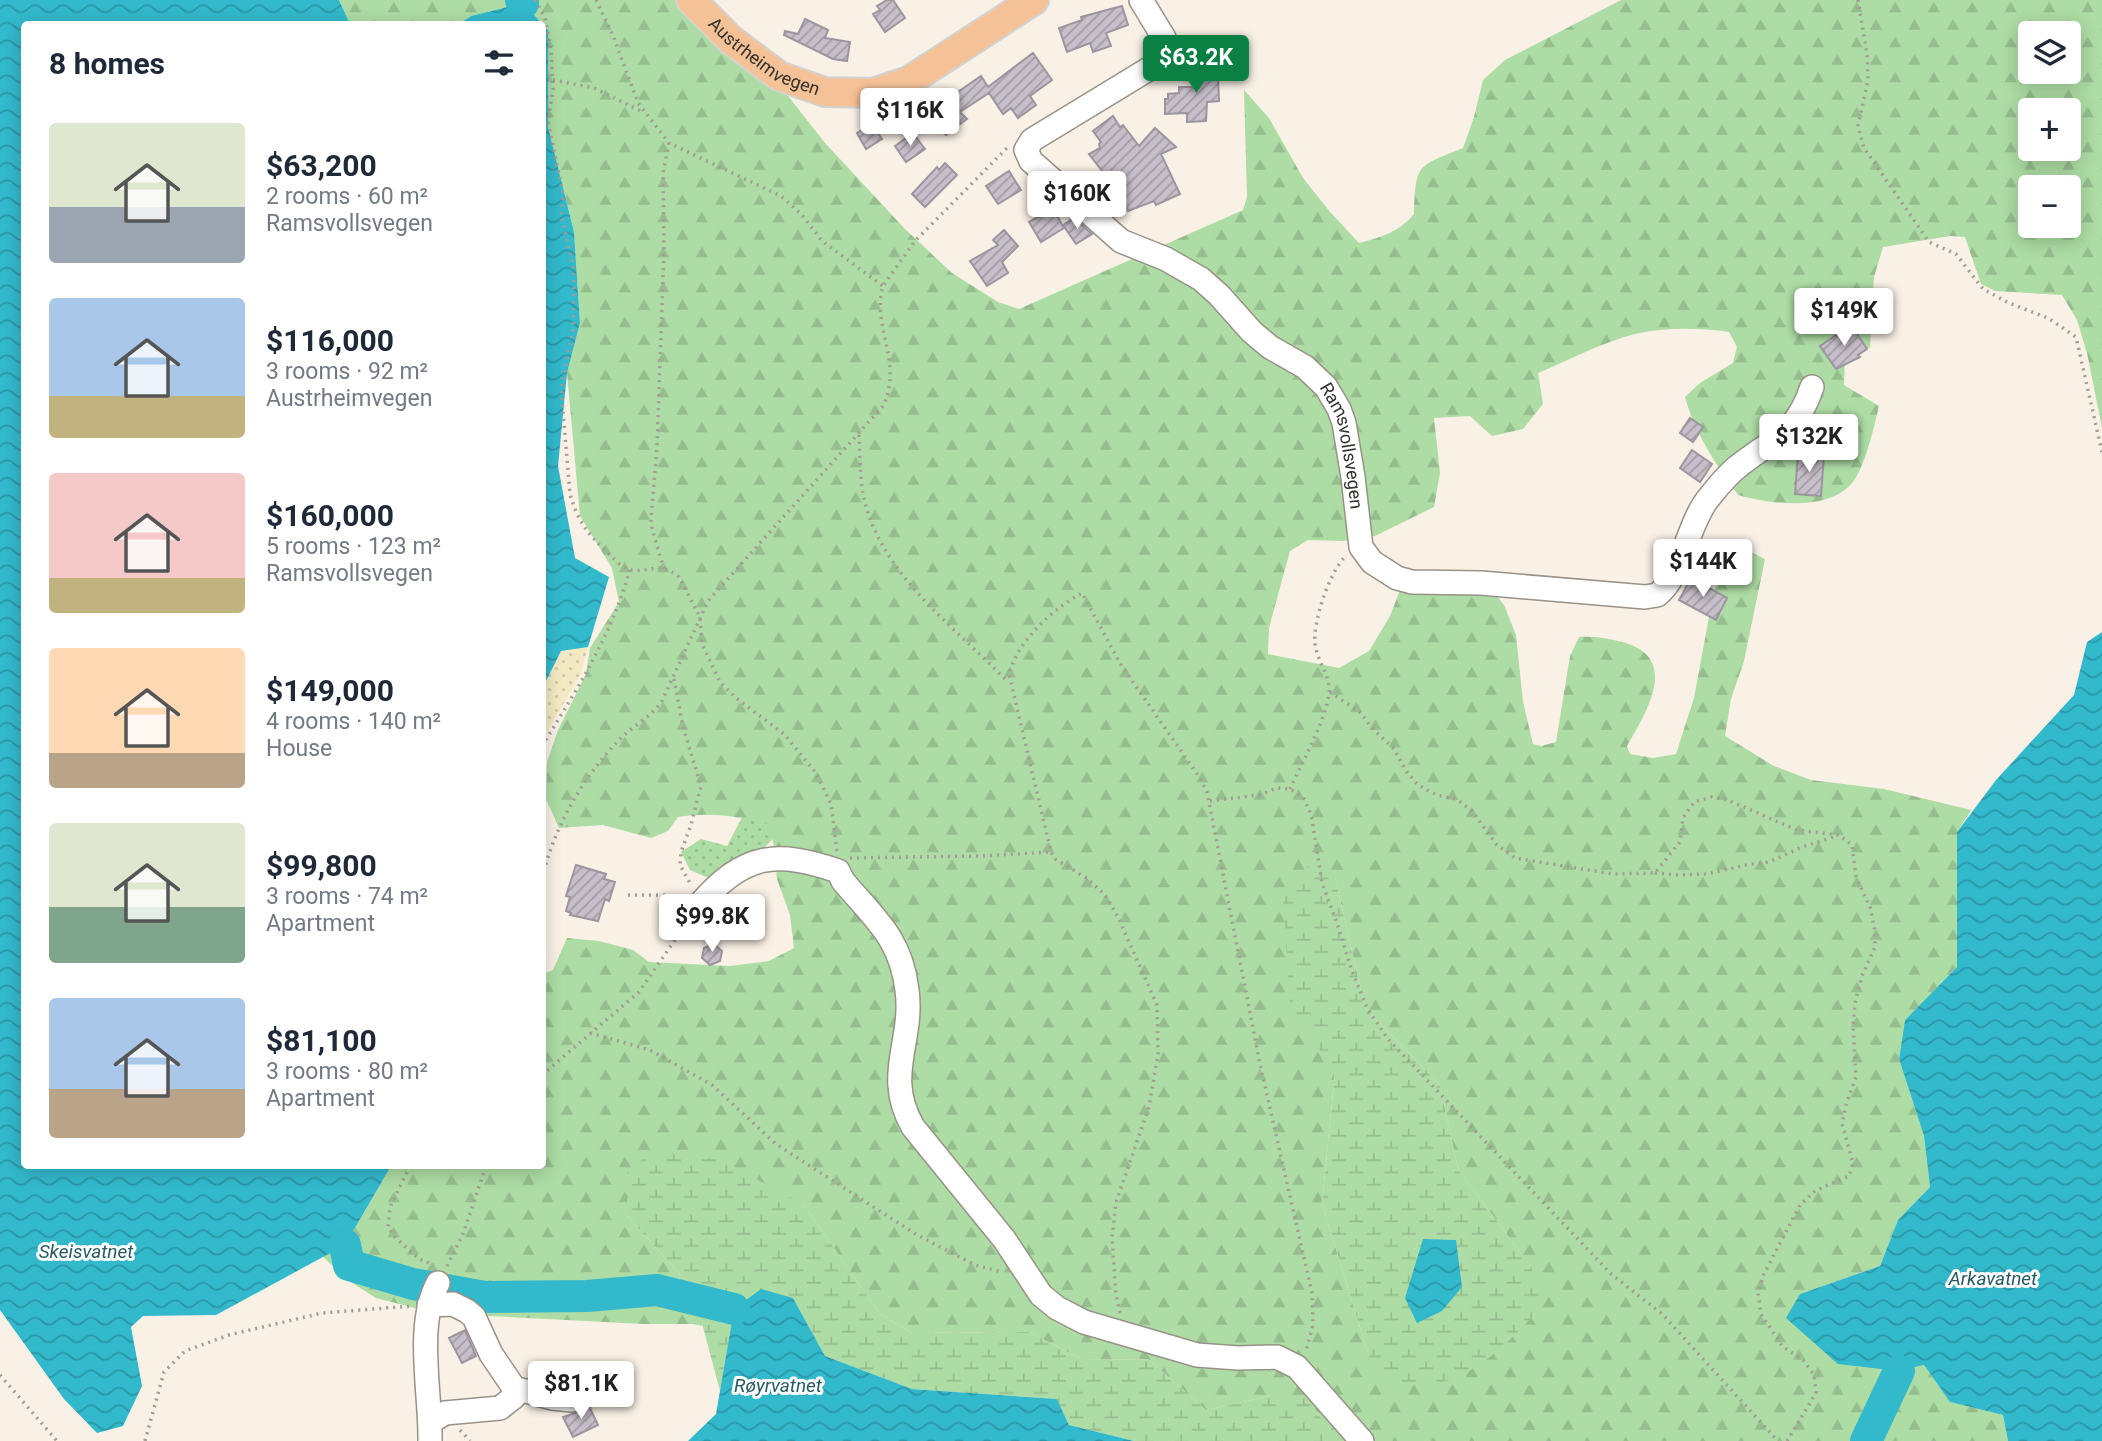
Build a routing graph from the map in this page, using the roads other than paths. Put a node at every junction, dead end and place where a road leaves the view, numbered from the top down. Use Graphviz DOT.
graph roads {
  1 [pos="691,0"];
  2 [pos="1034,0"];
  3 [pos="1141,0"];
  4 [pos="1812,387"];
  5 [pos="699,905"];
  6 [pos="514,1388"];
  7 [pos="572,1399"];
  8 [pos="430,1432"];
  9 [pos="1362,1441"];
  1 -- 2 [label="main road, Austrheimvegen"];
  3 -- 4 [label="street, Ramsvollsvegen"];
  5 -- 9 [label="street"];
  6 -- 7 [label="street"];
  6 -- 8 [label="street"];
  6 -- 8 [label="street"];
}
